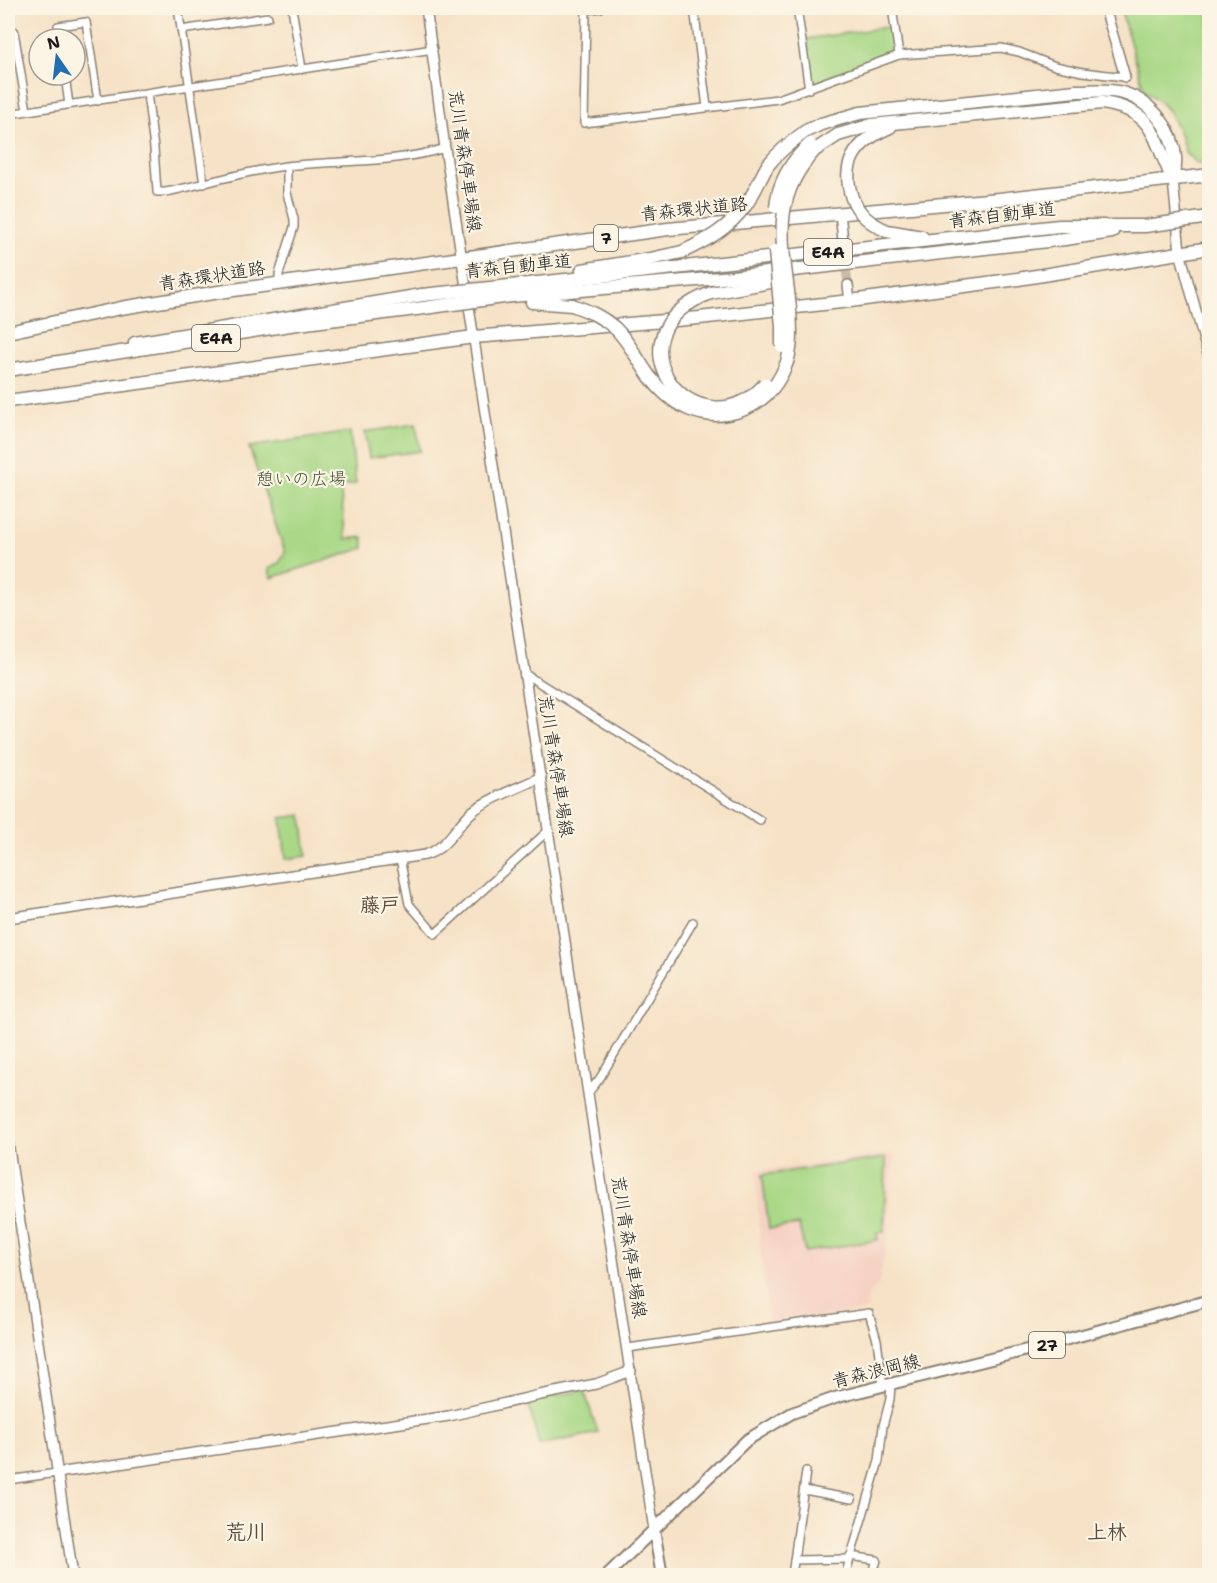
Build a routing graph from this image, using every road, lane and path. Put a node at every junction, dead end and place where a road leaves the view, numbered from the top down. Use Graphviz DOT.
graph roads {
  1 [pos="177,8"];
  2 [pos="292,8"];
  3 [pos="426,8"];
  4 [pos="601,8"];
  5 [pos="694,8"];
  6 [pos="797,8"];
  7 [pos="892,8"];
  8 [pos="1105,8"];
  9 [pos="268,17"];
  10 [pos="58,27"];
  11 [pos="87,27"];
  12 [pos="87,29"];
  13 [pos="181,30"];
  14 [pos="14,31"];
  15 [pos="433,49"];
  16 [pos="899,55"];
  17 [pos="302,69"];
  18 [pos="1125,77"];
  19 [pos="67,87"];
  20 [pos="189,87"];
  21 [pos="809,88"];
  22 [pos="147,93"];
  23 [pos="98,101"];
  24 [pos="69,105"];
  25 [pos="707,108"];
  26 [pos="27,111"];
  27 [pos="8,114"];
  28 [pos="896,124"];
  29 [pos="811,142"];
  30 [pos="445,148"];
  31 [pos="287,166"];
  32 [pos="1209,175"];
  33 [pos="1173,180"];
  34 [pos="204,184"];
  35 [pos="840,213"];
  36 [pos="1209,217"];
  37 [pos="1145,226"];
  38 [pos="843,240"];
  39 [pos="947,240"];
  40 [pos="1209,249"];
  41 [pos="1180,252"];
  42 [pos="944,253"];
  43 [pos="463,258"];
  44 [pos="279,283"];
  45 [pos="848,285"];
  46 [pos="511,291"];
  47 [pos="850,302"];
  48 [pos="1209,324"];
  49 [pos="1199,327"];
  50 [pos="8,332"];
  51 [pos="474,337"];
  52 [pos="1209,362"];
  53 [pos="8,370"];
  54 [pos="8,401"];
  55 [pos="525,674"];
  56 [pos="541,777"];
  57 [pos="760,820"];
  58 [pos="549,830"];
  59 [pos="400,858"];
  60 [pos="8,918"];
  61 [pos="693,922"];
  62 [pos="589,1092"];
  63 [pos="8,1142"];
  64 [pos="1209,1300"];
  65 [pos="628,1348"];
  66 [pos="631,1371"];
  67 [pos="887,1385"];
  68 [pos="806,1471"];
  69 [pos="57,1473"];
  70 [pos="8,1480"];
  71 [pos="804,1490"];
  72 [pos="852,1499"];
  73 [pos="654,1530"];
  74 [pos="850,1557"];
  75 [pos="794,1560"];
  76 [pos="73,1575"];
  77 [pos="606,1575"];
  78 [pos="662,1575"];
  79 [pos="792,1575"];
  80 [pos="845,1575"];
  81 [pos="872,1575"];
  1 -- 13 [label="street"];
  2 -- 17 [label="street"];
  3 -- 15 [label="street, 荒川青森停車場線"];
  4 -- 25 [label="street"];
  5 -- 25 [label="street"];
  6 -- 21 [label="street"];
  7 -- 16 [label="street"];
  8 -- 18 [label="street"];
  9 -- 13 [label="street"];
  10 -- 11 [label="street"];
  12 -- 23 [label="street"];
  13 -- 20 [label="street"];
  14 -- 26 [label="street"];
  15 -- 17 [label="street"];
  15 -- 30 [label="street, 荒川青森停車場線"];
  16 -- 18 [label="street"];
  16 -- 21 [label="street"];
  17 -- 20 [label="street"];
  19 -- 24 [label="street"];
  20 -- 22 [label="street"];
  20 -- 34 [label="street"];
  21 -- 25 [label="street"];
  22 -- 23 [label="street"];
  22 -- 34 [label="street"];
  23 -- 24 [label="street"];
  24 -- 26 [label="street"];
  26 -- 27 [label="street"];
  28 -- 29 [label="highway"];
  28 -- 33 [label="highway"];
  28 -- 39 [label="highway, bridge"];
  29 -- 33 [label="highway"];
  29 -- 42 [label="highway, bridge"];
  29 -- 46 [label="highway, bridge"];
  29 -- 46 [label="highway, bridge"];
  30 -- 31 [label="street"];
  30 -- 43 [label="street, 荒川青森停車場線"];
  31 -- 34 [label="street"];
  31 -- 44 [label="street"];
  32 -- 33 [label="highway, 青森環状道路 / 7"];
  33 -- 35 [label="highway, 青森環状道路 / 7"];
  33 -- 41 [label="street"];
  35 -- 38 [label="street"];
  35 -- 43 [label="highway, 青森環状道路 / 7"];
  36 -- 37 [label="highway, 青森自動車道 / E4A, bridge"];
  37 -- 39 [label="highway, 青森自動車道 / E4A"];
  37 -- 42 [label="highway, 青森自動車道 / E4A"];
  39 -- 46 [label="highway, 青森自動車道 / E4A"];
  40 -- 41 [label="highway"];
  41 -- 47 [label="highway"];
  41 -- 49 [label="street"];
  42 -- 46 [label="highway, 青森自動車道 / E4A"];
  43 -- 44 [label="highway, 青森環状道路 / 7"];
  43 -- 51 [label="street, 荒川青森停車場線"];
  44 -- 50 [label="highway, 青森環状道路 / 7"];
  45 -- 47 [label="street"];
  46 -- 53 [label="highway, 青森自動車道 / E4A, bridge"];
  46 -- 53 [label="highway, 青森自動車道 / E4A, bridge"];
  47 -- 51 [label="highway"];
  48 -- 49 [label="street"];
  49 -- 52 [label="street"];
  51 -- 54 [label="highway"];
  51 -- 55 [label="street, 荒川青森停車場線"];
  55 -- 56 [label="street, 荒川青森停車場線"];
  55 -- 57 [label="street"];
  56 -- 58 [label="street, 荒川青森停車場線"];
  56 -- 59 [label="street"];
  58 -- 59 [label="street"];
  58 -- 62 [label="street, 荒川青森停車場線"];
  59 -- 60 [label="street"];
  61 -- 62 [label="street"];
  62 -- 65 [label="street, 荒川青森停車場線"];
  63 -- 69 [label="street"];
  64 -- 67 [label="main road, 青森浪岡線 / 27"];
  65 -- 66 [label="street, 荒川青森停車場線"];
  65 -- 67 [label="street"];
  66 -- 69 [label="street"];
  66 -- 73 [label="street, 荒川青森停車場線"];
  67 -- 73 [label="main road, 青森浪岡線 / 27"];
  67 -- 74 [label="street"];
  68 -- 71 [label="street"];
  69 -- 70 [label="street"];
  69 -- 76 [label="street"];
  71 -- 72 [label="street"];
  71 -- 75 [label="street"];
  73 -- 77 [label="main road, 青森浪岡線 / 27"];
  73 -- 78 [label="main road"];
  74 -- 75 [label="street"];
  74 -- 80 [label="street"];
  74 -- 81 [label="street"];
  75 -- 79 [label="street"];
}
